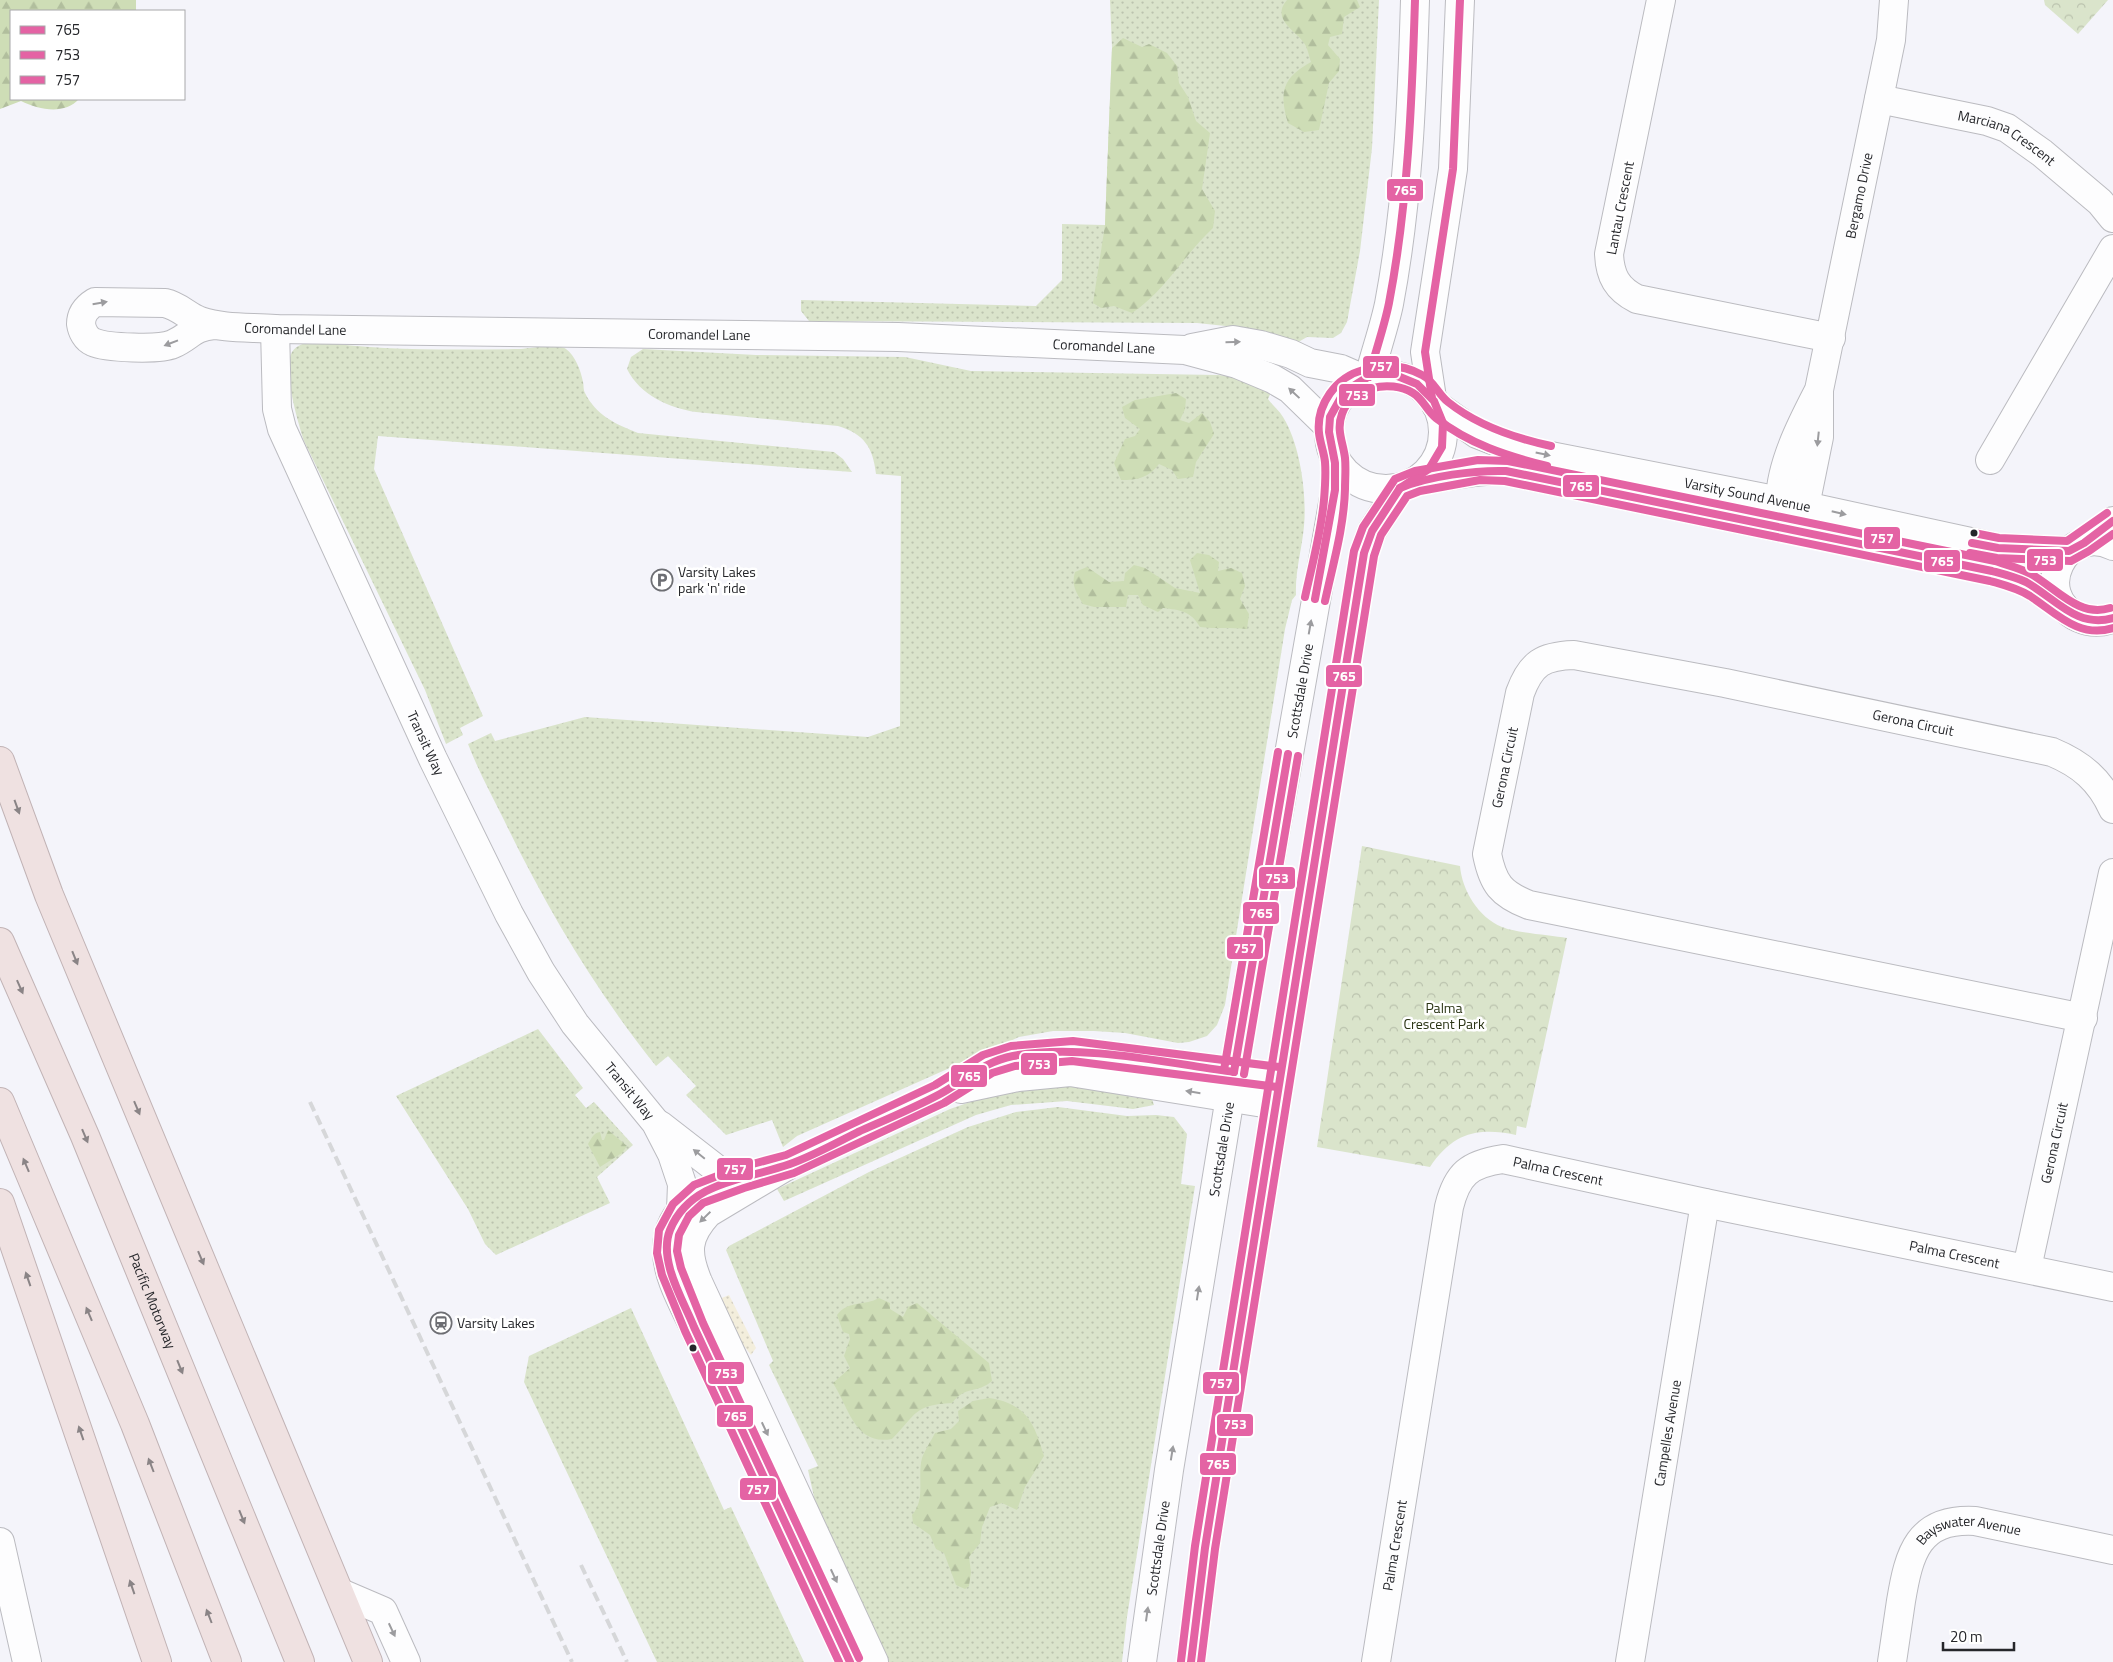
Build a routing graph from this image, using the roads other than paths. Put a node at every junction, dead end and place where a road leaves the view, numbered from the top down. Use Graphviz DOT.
graph roads {
  1 [pos="1415,0"];
  2 [pos="1460,0"];
  3 [pos="1661,0"];
  4 [pos="1894,0"];
  5 [pos="1879,99"];
  6 [pos="2113,218"];
  7 [pos="2113,249"];
  8 [pos="214,325"];
  9 [pos="274,329"];
  10 [pos="1831,338"];
  11 [pos="1185,350"];
  12 [pos="1366,378"];
  13 [pos="1434,402"];
  14 [pos="1329,427"];
  15 [pos="1335,459"];
  16 [pos="1990,460"];
  17 [pos="1408,485"];
  18 [pos="1792,503"];
  19 [pos="2113,521"];
  20 [pos="1785,528"];
  21 [pos="2113,546"];
  22 [pos="2076,547"];
  23 [pos="2062,605"];
  24 [pos="2108,622"];
  25 [pos="0,761"];
  26 [pos="2113,809"];
  27 [pos="2113,873"];
  28 [pos="0,942"];
  29 [pos="2083,1018"];
  30 [pos="1280,1077"];
  31 [pos="1232,1085"];
  32 [pos="1276,1105"];
  33 [pos="4,1110"];
  34 [pos="656,1123"];
  35 [pos="0,1158"];
  36 [pos="790,1164"];
  37 [pos="741,1178"];
  38 [pos="0,1202"];
  39 [pos="1705,1204"];
  40 [pos="681,1210"];
  41 [pos="2027,1268"];
  42 [pos="2113,1287"];
  43 [pos="0,1542"];
  44 [pos="2113,1550"];
  45 [pos="341,1593"];
  46 [pos="27,1662"];
  47 [pos="157,1662"];
  48 [pos="227,1662"];
  49 [pos="300,1662"];
  50 [pos="368,1662"];
  51 [pos="406,1662"];
  52 [pos="850,1662"];
  53 [pos="874,1662"];
  54 [pos="1142,1662"];
  55 [pos="1191,1662"];
  56 [pos="1376,1662"];
  57 [pos="1630,1662"];
  58 [pos="1892,1662"];
  1 -- 12 [label="street"];
  2 -- 13 [label="street"];
  3 -- 10 [label="street, Lantau Crescent"];
  4 -- 5 [label="street, Bergamo Drive"];
  5 -- 6 [label="street, Marciana Crescent"];
  5 -- 10 [label="street, Bergamo Drive"];
  7 -- 16 [label="street"];
  8 -- 9 [label="street, Coromandel Lane"];
  9 -- 11 [label="street, Coromandel Lane"];
  9 -- 34 [label="street, Transit Way"];
  10 -- 18 [label="street, Bergamo Drive"];
  11 -- 12 [label="street, Coromandel Lane, one-way"];
  14 -- 11 [label="street, Coromandel Lane, one-way"];
  12 -- 13 [label="street"];
  12 -- 14 [label="street"];
  13 -- 17 [label="street"];
  13 -- 18 [label="street, Varsity Sound Avenue, one-way"];
  14 -- 15 [label="street"];
  15 -- 17 [label="street"];
  31 -- 15 [label="street, Scottsdale Drive, one-way"];
  17 -- 20 [label="street, Varsity Sound Avenue"];
  17 -- 30 [label="street"];
  18 -- 20 [label="street, Bergamo Drive"];
  18 -- 22 [label="street, Varsity Sound Avenue, one-way"];
  19 -- 22 [label="street"];
  20 -- 23 [label="street, Varsity Sound Avenue"];
  21 -- 22 [label="street, Varsity Sound Avenue"];
  22 -- 23 [label="street"];
  23 -- 24 [label="street, Varsity Sound Avenue"];
  25 -- 45 [label="highway, one-way"];
  26 -- 29 [label="street, Gerona Circuit"];
  27 -- 29 [label="street, Gerona Circuit"];
  28 -- 49 [label="highway, Pacific Motorway, one-way"];
  29 -- 41 [label="street, Gerona Circuit"];
  30 -- 31 [label="street"];
  30 -- 32 [label="street"];
  31 -- 32 [label="street"];
  31 -- 36 [label="street"];
  54 -- 31 [label="street, Scottsdale Drive, one-way"];
  32 -- 55 [label="street"];
  33 -- 35 [label="highway"];
  48 -- 33 [label="highway, one-way"];
  37 -- 34 [label="street, Transit Way, one-way"];
  34 -- 40 [label="street, Transit Way"];
  36 -- 37 [label="street"];
  36 -- 53 [label="street, one-way"];
  37 -- 40 [label="street"];
  47 -- 38 [label="highway, one-way"];
  39 -- 41 [label="street, Palma Crescent"];
  39 -- 56 [label="street, Palma Crescent"];
  39 -- 57 [label="street, Campelles Avenue"];
  40 -- 52 [label="street"];
  41 -- 42 [label="street, Palma Crescent"];
  43 -- 46 [label="street"];
  44 -- 58 [label="street, Bayswater Avenue"];
  45 -- 50 [label="highway"];
  45 -- 51 [label="street, one-way"];
}
